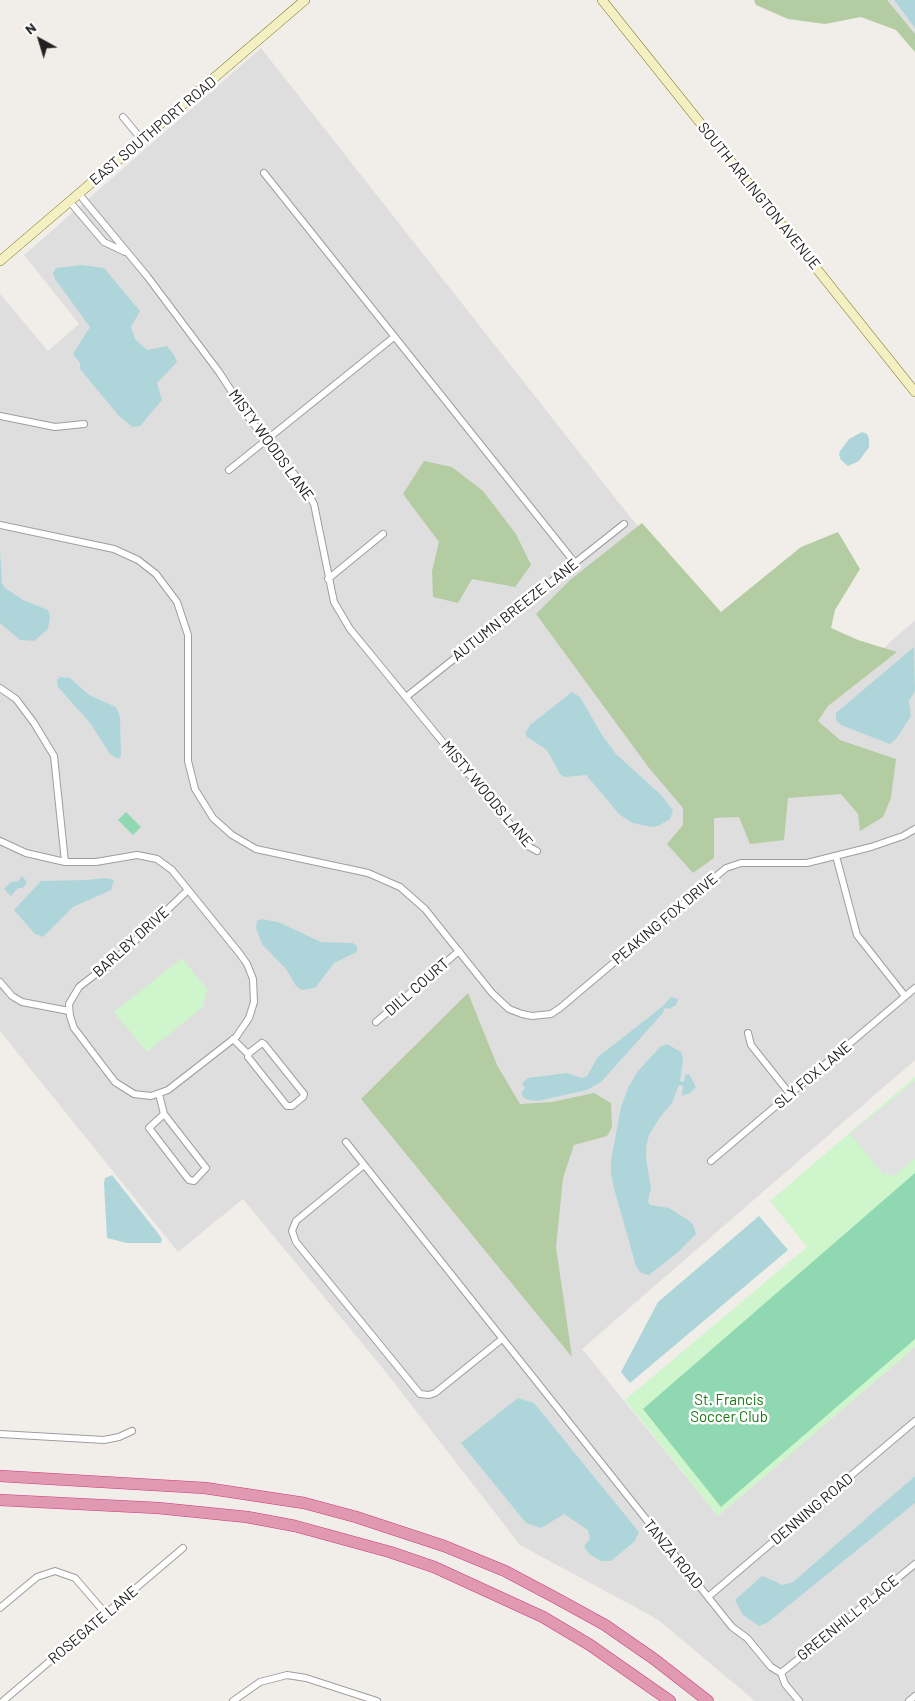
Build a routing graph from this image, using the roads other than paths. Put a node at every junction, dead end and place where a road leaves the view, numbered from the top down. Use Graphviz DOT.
graph roads {
  1 [pos="306,0"];
  2 [pos="602,0"];
  3 [pos="123,117"];
  4 [pos="142,140"];
  5 [pos="264,173"];
  6 [pos="79,194"];
  7 [pos="70,202"];
  8 [pos="128,253"];
  9 [pos="0,261"];
  10 [pos="394,337"];
  11 [pos="915,392"];
  12 [pos="0,416"];
  13 [pos="84,424"];
  14 [pos="267,439"];
  15 [pos="229,470"];
  16 [pos="624,524"];
  17 [pos="0,525"];
  18 [pos="383,534"];
  19 [pos="576,563"];
  20 [pos="328,579"];
  21 [pos="0,688"];
  22 [pos="406,697"];
  23 [pos="915,829"];
  24 [pos="0,841"];
  25 [pos="537,851"];
  26 [pos="836,856"];
  27 [pos="65,862"];
  28 [pos="188,890"];
  29 [pos="459,951"];
  30 [pos="0,982"];
  31 [pos="915,988"];
  32 [pos="905,996"];
  33 [pos="69,1011"];
  34 [pos="376,1022"];
  35 [pos="748,1032"];
  36 [pos="233,1039"];
  37 [pos="248,1054"];
  38 [pos="159,1094"];
  39 [pos="790,1094"];
  40 [pos="164,1114"];
  41 [pos="346,1142"];
  42 [pos="711,1161"];
  43 [pos="364,1165"];
  44 [pos="502,1339"];
  45 [pos="915,1421"];
  46 [pos="132,1431"];
  47 [pos="0,1434"];
  48 [pos="0,1476"];
  49 [pos="0,1500"];
  50 [pos="183,1548"];
  51 [pos="915,1564"];
  52 [pos="708,1598"];
  53 [pos="0,1608"];
  54 [pos="106,1614"];
  55 [pos="782,1673"];
  56 [pos="915,1696"];
  57 [pos="3,1701"];
  58 [pos="233,1701"];
  59 [pos="377,1701"];
  60 [pos="670,1701"];
  61 [pos="708,1701"];
  62 [pos="798,1701"];
  63 [pos="909,1701"];
  1 -- 4 [label="street, EAST SOUTHPORT ROAD"];
  2 -- 11 [label="street, SOUTH ARLINGTON AVENUE"];
  3 -- 4 [label="street"];
  4 -- 6 [label="street, EAST SOUTHPORT ROAD"];
  5 -- 10 [label="street"];
  6 -- 7 [label="street, EAST SOUTHPORT ROAD"];
  6 -- 8 [label="street, MISTY WOODS LANE"];
  7 -- 8 [label="street"];
  7 -- 9 [label="street, EAST SOUTHPORT ROAD"];
  8 -- 14 [label="street, MISTY WOODS LANE"];
  10 -- 14 [label="street"];
  10 -- 19 [label="street"];
  12 -- 13 [label="street"];
  14 -- 15 [label="street"];
  14 -- 20 [label="street, MISTY WOODS LANE"];
  16 -- 19 [label="street, AUTUMN BREEZE LANE"];
  17 -- 29 [label="street, PEAKING FOX DRIVE"];
  18 -- 20 [label="street"];
  19 -- 22 [label="street, AUTUMN BREEZE LANE"];
  20 -- 22 [label="street, MISTY WOODS LANE"];
  21 -- 27 [label="street"];
  22 -- 25 [label="street, MISTY WOODS LANE"];
  23 -- 26 [label="street, PEAKING FOX DRIVE"];
  24 -- 27 [label="street"];
  26 -- 29 [label="street, PEAKING FOX DRIVE"];
  26 -- 32 [label="street"];
  27 -- 28 [label="street"];
  28 -- 33 [label="street, BARLBY DRIVE"];
  28 -- 36 [label="street"];
  29 -- 34 [label="street, DILL COURT"];
  30 -- 33 [label="street"];
  31 -- 32 [label="street, SLY FOX LANE"];
  32 -- 39 [label="street, SLY FOX LANE"];
  33 -- 38 [label="street"];
  35 -- 39 [label="street"];
  36 -- 37 [label="street"];
  36 -- 38 [label="street"];
  37 -- 37 [label="street"];
  38 -- 40 [label="street"];
  39 -- 42 [label="street, SLY FOX LANE"];
  40 -- 40 [label="street"];
  41 -- 43 [label="street, TANZA ROAD"];
  43 -- 44 [label="street, TANZA ROAD"];
  43 -- 44 [label="street"];
  44 -- 52 [label="street, TANZA ROAD"];
  45 -- 52 [label="street, DENNING ROAD"];
  46 -- 47 [label="street"];
  48 -- 61 [label="highway"];
  49 -- 60 [label="highway"];
  50 -- 54 [label="street, ROSEGATE LANE"];
  51 -- 55 [label="street, GREENHILL PLACE"];
  52 -- 55 [label="street, TANZA ROAD"];
  53 -- 54 [label="street"];
  54 -- 57 [label="street, ROSEGATE LANE"];
  55 -- 62 [label="street, TANZA ROAD"];
  56 -- 63 [label="street"];
  58 -- 59 [label="street"];
}
